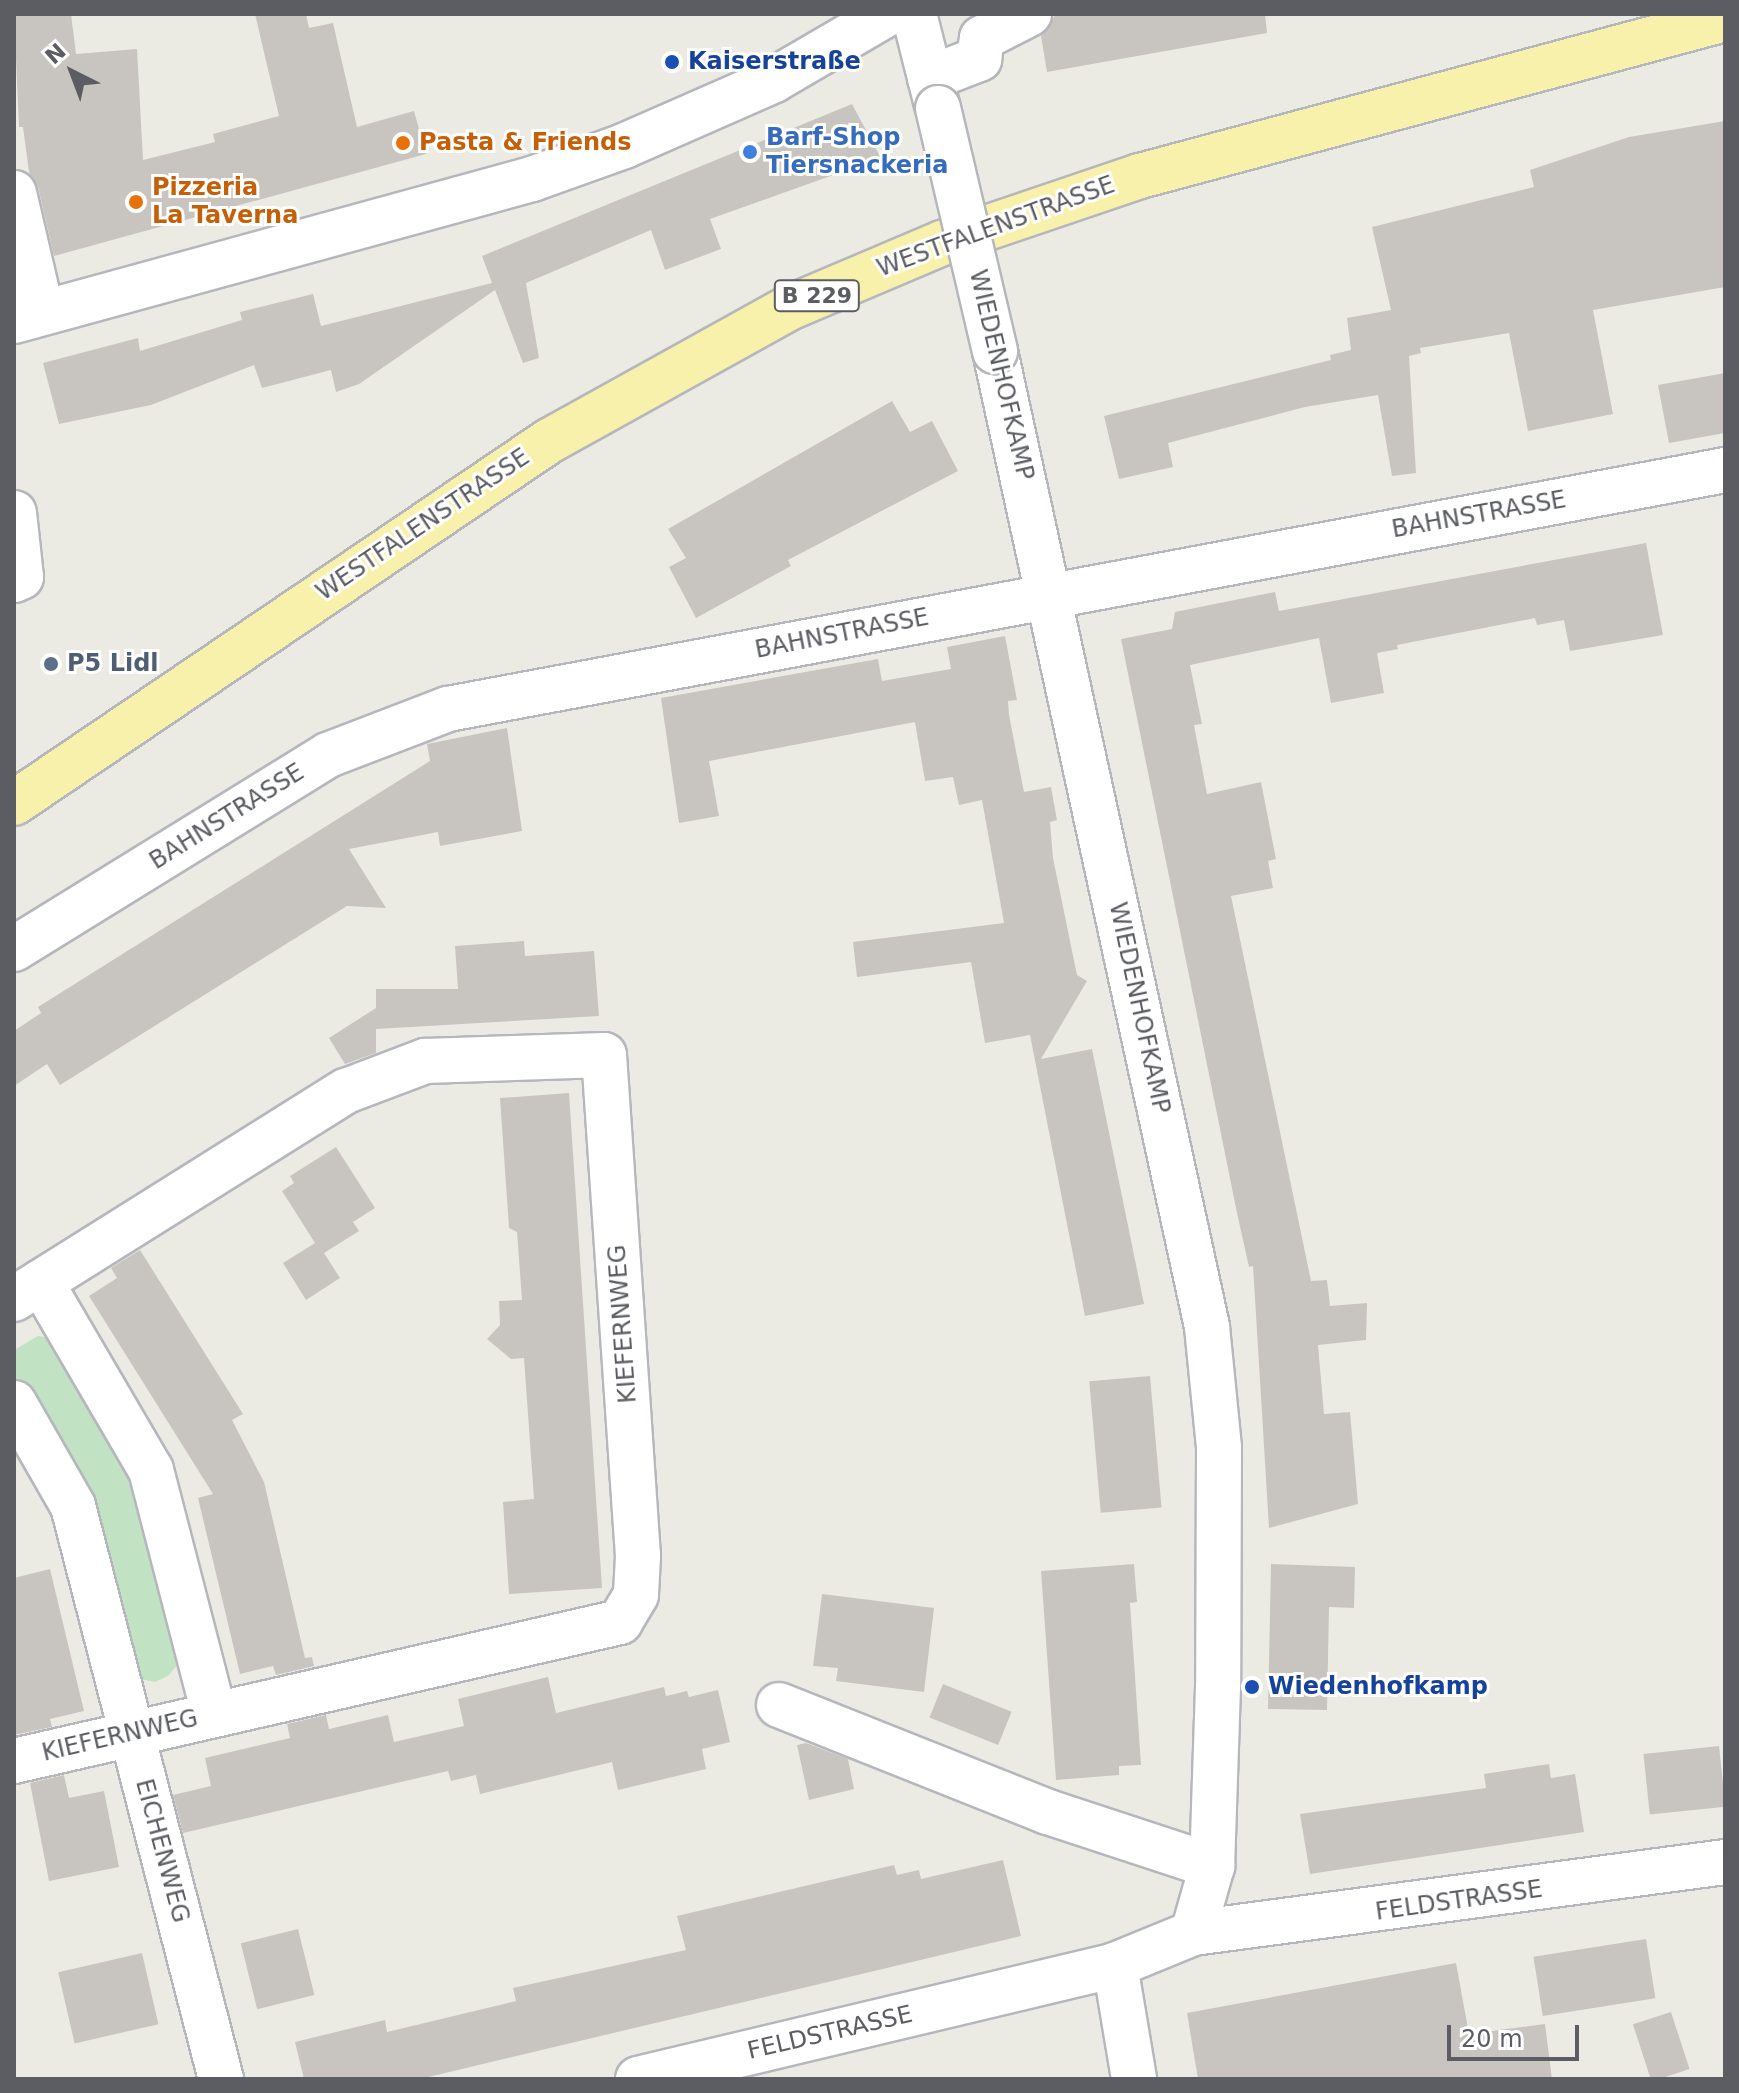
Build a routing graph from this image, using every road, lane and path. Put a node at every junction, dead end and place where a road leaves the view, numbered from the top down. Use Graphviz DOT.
graph roads {
  1 [pos="887,14"];
  2 [pos="914,14"];
  3 [pos="1029,14"];
  4 [pos="1725,19"];
  5 [pos="934,93"];
  6 [pos="14,193"];
  7 [pos="28,317"];
  8 [pos="1725,470"];
  9 [pos="14,513"];
  10 [pos="14,580"];
  11 [pos="1052,594"];
  12 [pos="14,803"];
  13 [pos="14,949"];
  14 [pos="27,1290"];
  15 [pos="14,1403"];
  16 [pos="779,1705"];
  17 [pos="214,1714"];
  18 [pos="131,1734"];
  19 [pos="14,1761"];
  20 [pos="1725,1862"];
  21 [pos="1212,1866"];
  22 [pos="1193,1933"];
  23 [pos="1115,1965"];
  24 [pos="221,2079"];
  25 [pos="638,2079"];
  26 [pos="1134,2079"];
  1 -- 7 [label="street"];
  2 -- 5 [label="street, WIEDENHOFKAMP"];
  3 -- 5 [label="street"];
  4 -- 12 [label="main road, WESTFALENSTRASSE / B 229"];
  5 -- 11 [label="street, WIEDENHOFKAMP, bridge"];
  6 -- 7 [label="street"];
  8 -- 11 [label="street, BAHNSTRASSE"];
  9 -- 10 [label="street"];
  11 -- 13 [label="street, BAHNSTRASSE"];
  11 -- 21 [label="street, WIEDENHOFKAMP"];
  14 -- 17 [label="street"];
  14 -- 17 [label="street, KIEFERNWEG"];
  15 -- 18 [label="street, EICHENWEG"];
  16 -- 21 [label="street"];
  17 -- 18 [label="street, KIEFERNWEG"];
  18 -- 19 [label="street, KIEFERNWEG"];
  18 -- 24 [label="street, EICHENWEG"];
  20 -- 22 [label="street, FELDSTRASSE"];
  21 -- 22 [label="street, WIEDENHOFKAMP"];
  22 -- 23 [label="street"];
  23 -- 25 [label="street, FELDSTRASSE"];
  23 -- 26 [label="street"];
}
